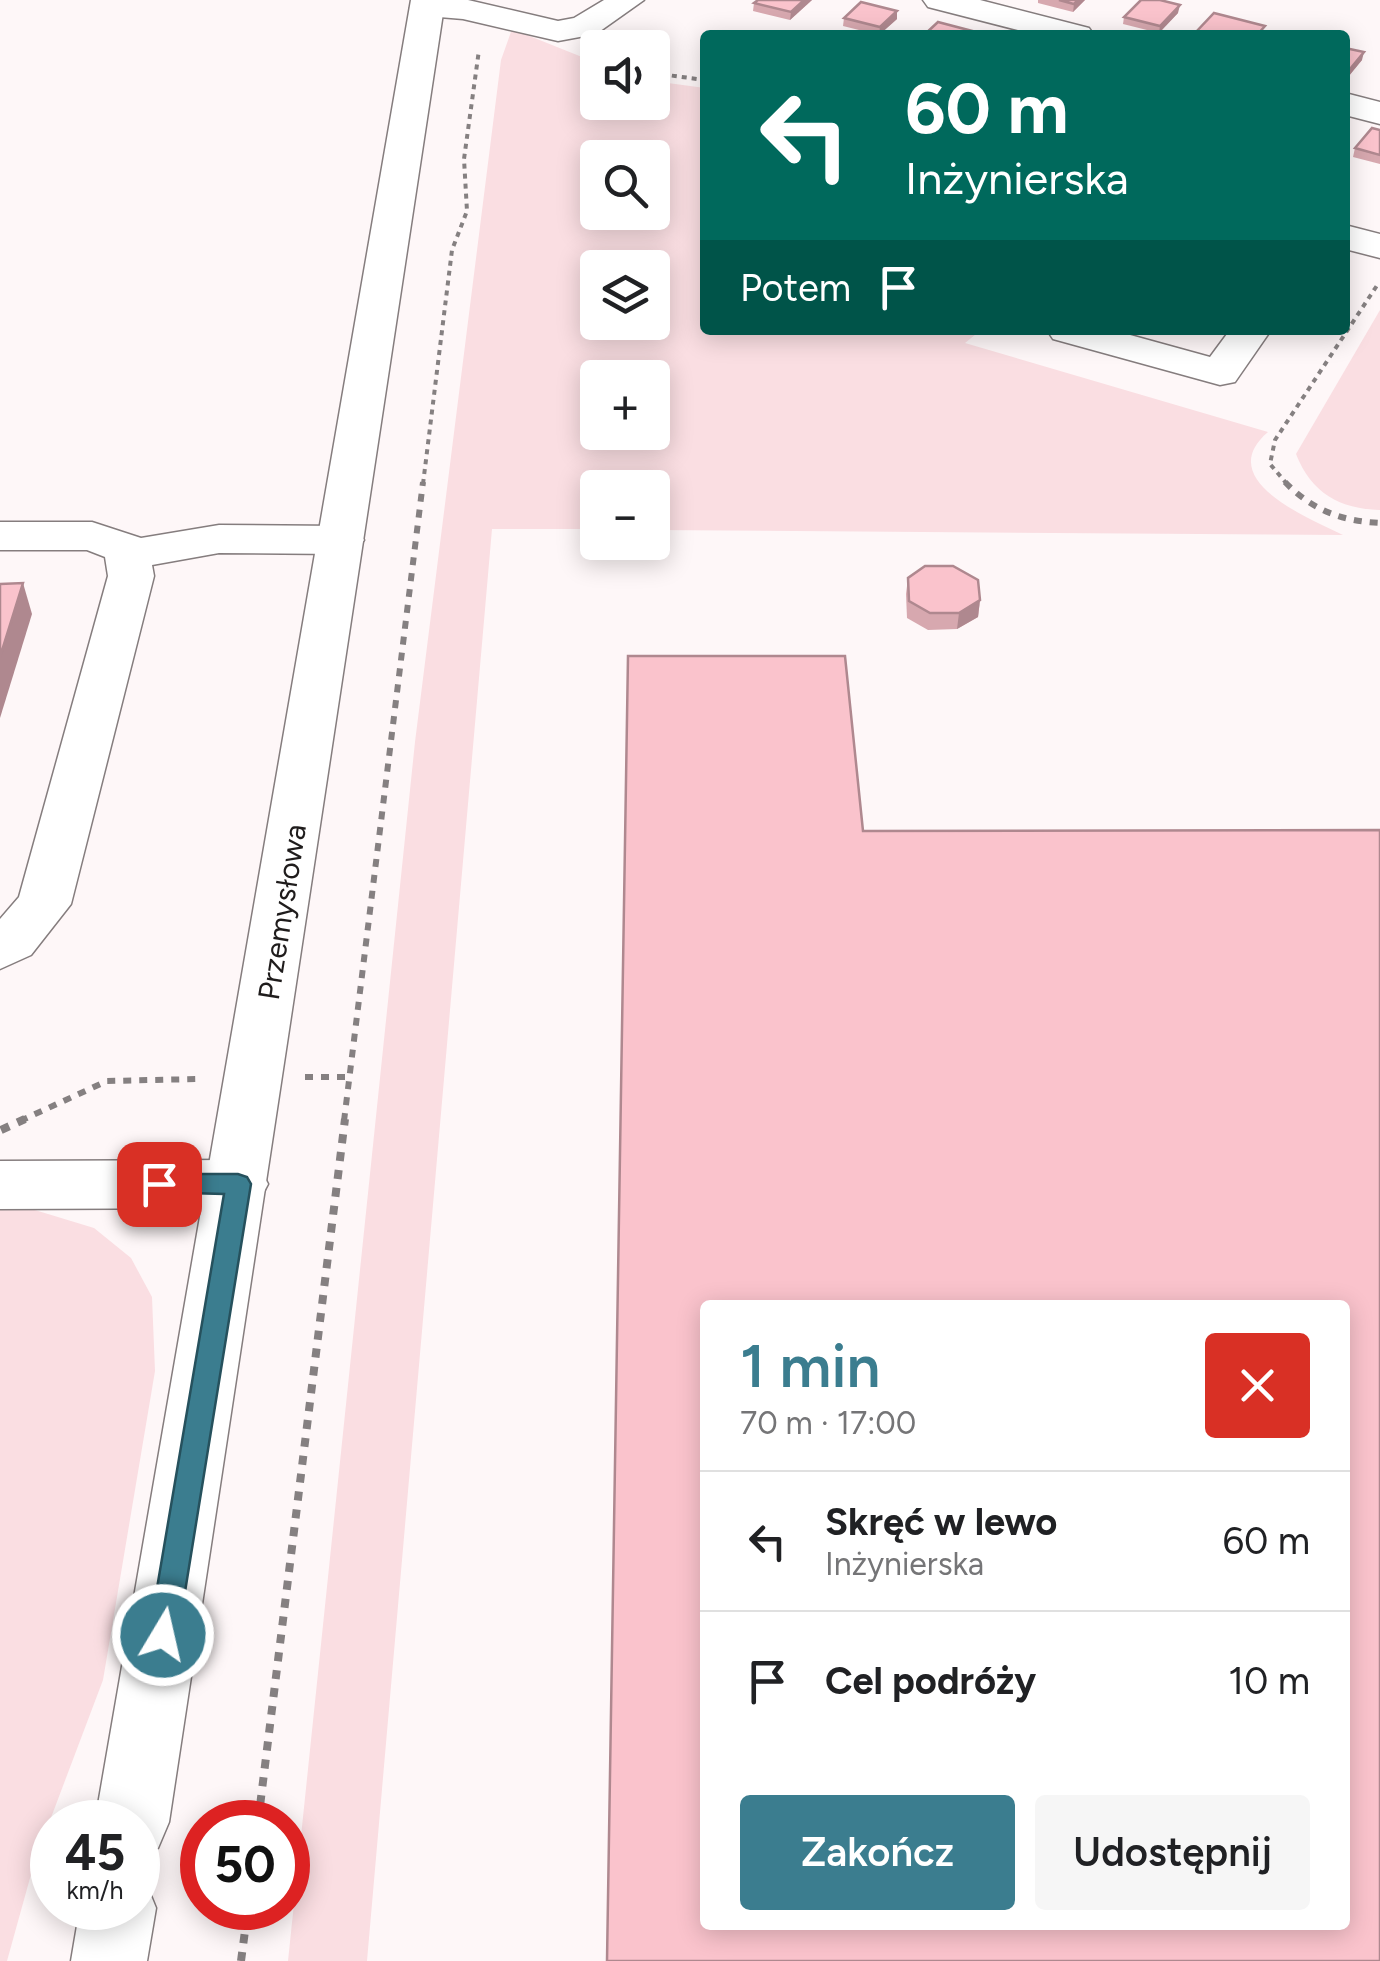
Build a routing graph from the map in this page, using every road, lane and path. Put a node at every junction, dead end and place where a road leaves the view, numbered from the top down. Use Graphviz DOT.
graph roads {
  1 [pos="628,0"];
  2 [pos="940,0"];
  3 [pos="428,4"];
  4 [pos="483,14"];
  5 [pos="1057,30"];
  6 [pos="670,75"];
  7 [pos="700,79"];
  8 [pos="1350,105"];
  9 [pos="1380,113"];
  10 [pos="1350,238"];
  11 [pos="1380,246"];
  12 [pos="1380,280"];
  13 [pos="1350,330"];
  14 [pos="1086,335"];
  15 [pos="1248,335"];
  16 [pos="1347,335"];
  17 [pos="1380,523"];
  18 [pos="0,536"];
  19 [pos="342,540"];
  20 [pos="128,555"];
  21 [pos="0,948"];
  22 [pos="255,1077"];
  23 [pos="350,1077"];
  24 [pos="0,1130"];
  25 [pos="238,1184"];
  26 [pos="0,1185"];
  27 [pos="136,1800"];
  28 [pos="261,1800"];
  29 [pos="114,1930"];
  30 [pos="245,1930"];
  31 [pos="109,1961"];
  32 [pos="241,1961"];
  1 -- 4 [label="main road"];
  2 -- 5 [label="main road"];
  3 -- 4 [label="main road"];
  3 -- 19 [label="main road, Przemysłowa"];
  4 -- 23 [label="path"];
  6 -- 7 [label="path"];
  8 -- 9 [label="main road"];
  10 -- 11 [label="main road"];
  12 -- 13 [label="path"];
  14 -- 15 [label="main road"];
  16 -- 17 [label="path"];
  18 -- 20 [label="main road"];
  19 -- 20 [label="main road"];
  19 -- 22 [label="main road, Przemysłowa"];
  20 -- 21 [label="main road"];
  22 -- 23 [label="path"];
  22 -- 24 [label="path"];
  22 -- 25 [label="main road, Przemysłowa"];
  23 -- 28 [label="path"];
  25 -- 26 [label="main road"];
  25 -- 27 [label="main road, Przemysłowa"];
  29 -- 31 [label="main road"];
  30 -- 32 [label="path"];
}
